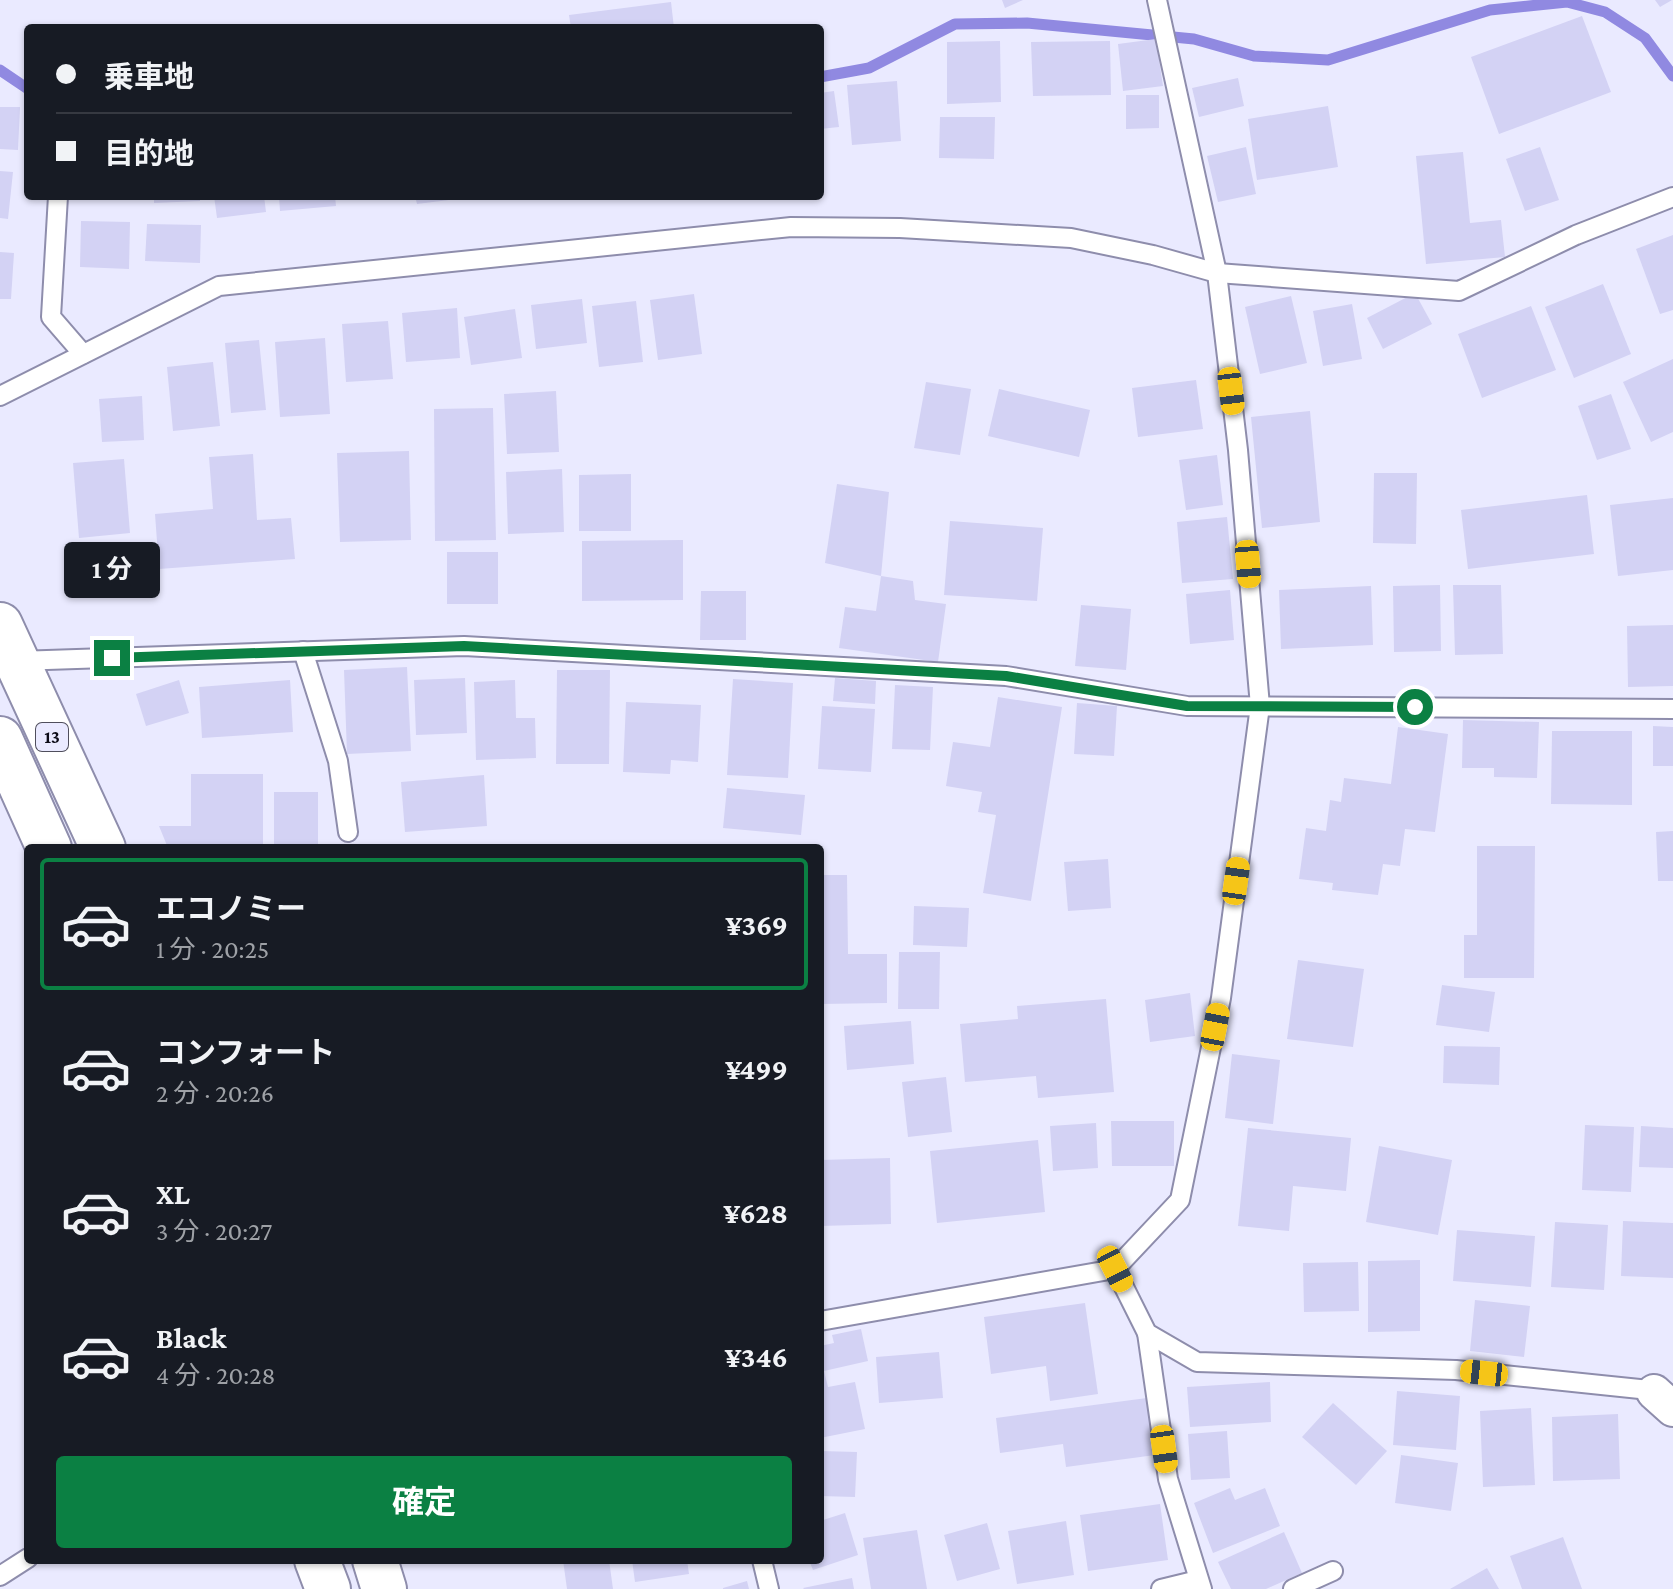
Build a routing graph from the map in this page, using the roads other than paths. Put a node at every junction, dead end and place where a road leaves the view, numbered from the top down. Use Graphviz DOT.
graph roads {
  1 [pos="1157,0"];
  2 [pos="1673,197"];
  3 [pos="58,200"];
  4 [pos="1217,273"];
  5 [pos="83,354"];
  6 [pos="0,396"];
  7 [pos="8,643"];
  8 [pos="303,651"];
  9 [pos="1260,706"];
  10 [pos="1673,709"];
  11 [pos="0,739"];
  12 [pos="348,832"];
  13 [pos="47,844"];
  14 [pos="101,844"];
  15 [pos="1115,1269"];
  16 [pos="824,1320"];
  17 [pos="1147,1333"];
  18 [pos="1667,1396"];
  19 [pos="24,1561"];
  20 [pos="319,1564"];
  21 [pos="376,1564"];
  22 [pos="763,1564"];
  23 [pos="1333,1571"];
  24 [pos="0,1576"];
  25 [pos="1200,1585"];
  26 [pos="328,1589"];
  27 [pos="384,1589"];
  28 [pos="769,1589"];
  29 [pos="1161,1589"];
  30 [pos="1293,1589"];
  1 -- 4 [label="lane"];
  2 -- 4 [label="lane"];
  3 -- 5 [label="lane"];
  4 -- 5 [label="lane"];
  4 -- 9 [label="lane"];
  5 -- 6 [label="lane"];
  7 -- 8 [label="lane"];
  7 -- 14 [label="highway, 13"];
  8 -- 9 [label="lane"];
  8 -- 12 [label="lane"];
  9 -- 10 [label="lane"];
  9 -- 15 [label="lane"];
  11 -- 13 [label="highway, 13"];
  15 -- 16 [label="lane"];
  15 -- 17 [label="lane"];
  17 -- 18 [label="lane"];
  17 -- 25 [label="lane"];
  19 -- 24 [label="lane"];
  20 -- 26 [label="highway"];
  21 -- 27 [label="highway"];
  22 -- 28 [label="lane"];
  23 -- 30 [label="lane"];
  25 -- 29 [label="lane"];
}
